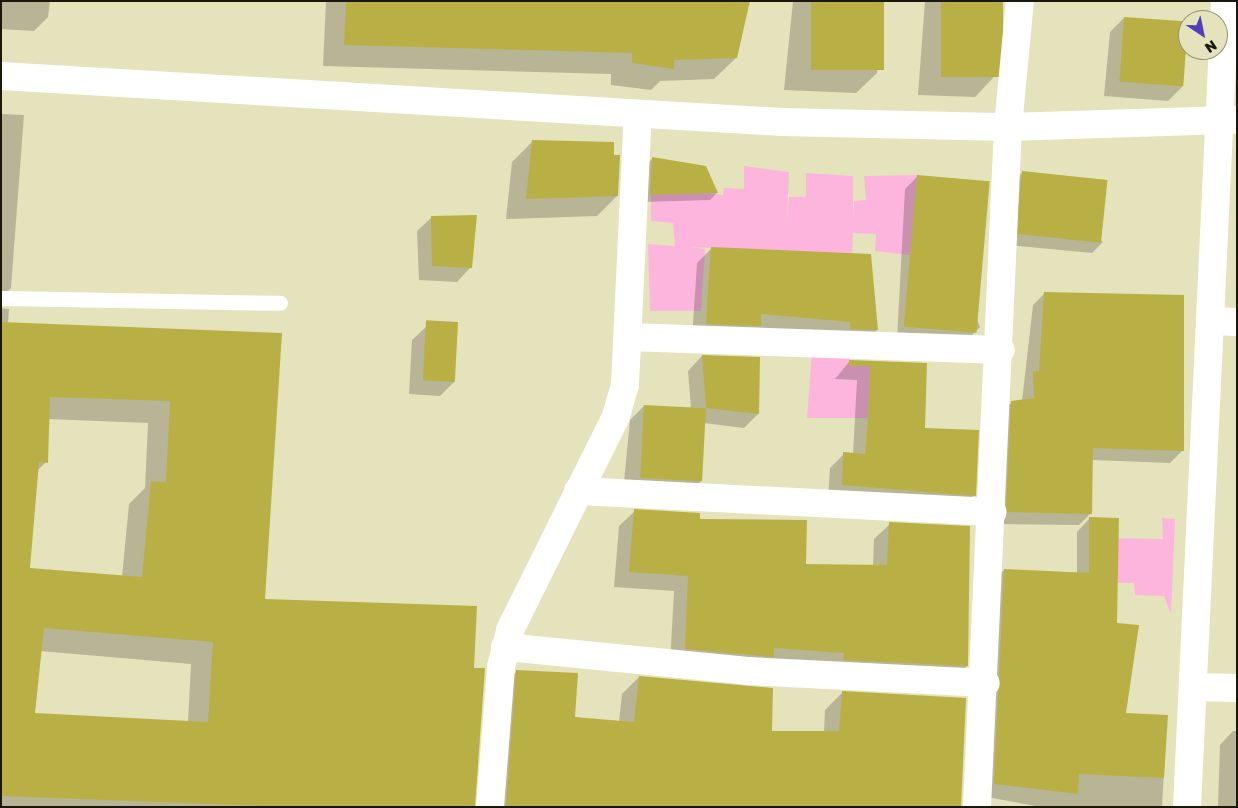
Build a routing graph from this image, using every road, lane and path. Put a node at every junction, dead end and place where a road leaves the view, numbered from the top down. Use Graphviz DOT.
graph roads {
  1 [pos="1020,1"];
  2 [pos="1225,1"];
  3 [pos="1,76"];
  4 [pos="638,114"];
  5 [pos="1229,119"];
  6 [pos="1008,127"];
  7 [pos="1,298"];
  8 [pos="280,303"];
  9 [pos="1224,322"];
  10 [pos="628,337"];
  11 [pos="1001,350"];
  12 [pos="578,491"];
  13 [pos="992,512"];
  14 [pos="504,647"];
  15 [pos="986,683"];
  16 [pos="1193,687"];
  17 [pos="1237,688"];
  18 [pos="490,807"];
  19 [pos="977,807"];
  20 [pos="1187,807"];
  1 -- 6 [label="street"];
  2 -- 5 [label="street"];
  3 -- 4 [label="street"];
  4 -- 6 [label="street"];
  4 -- 10 [label="street"];
  5 -- 6 [label="street"];
  5 -- 9 [label="street"];
  6 -- 11 [label="street"];
  7 -- 8 [label="lane"];
  9 -- 16 [label="street"];
  10 -- 11 [label="street"];
  10 -- 12 [label="street"];
  11 -- 13 [label="street"];
  12 -- 13 [label="street"];
  12 -- 14 [label="street"];
  13 -- 15 [label="street"];
  14 -- 15 [label="street"];
  14 -- 18 [label="street"];
  15 -- 19 [label="street"];
  16 -- 17 [label="street"];
  16 -- 20 [label="street"];
}
